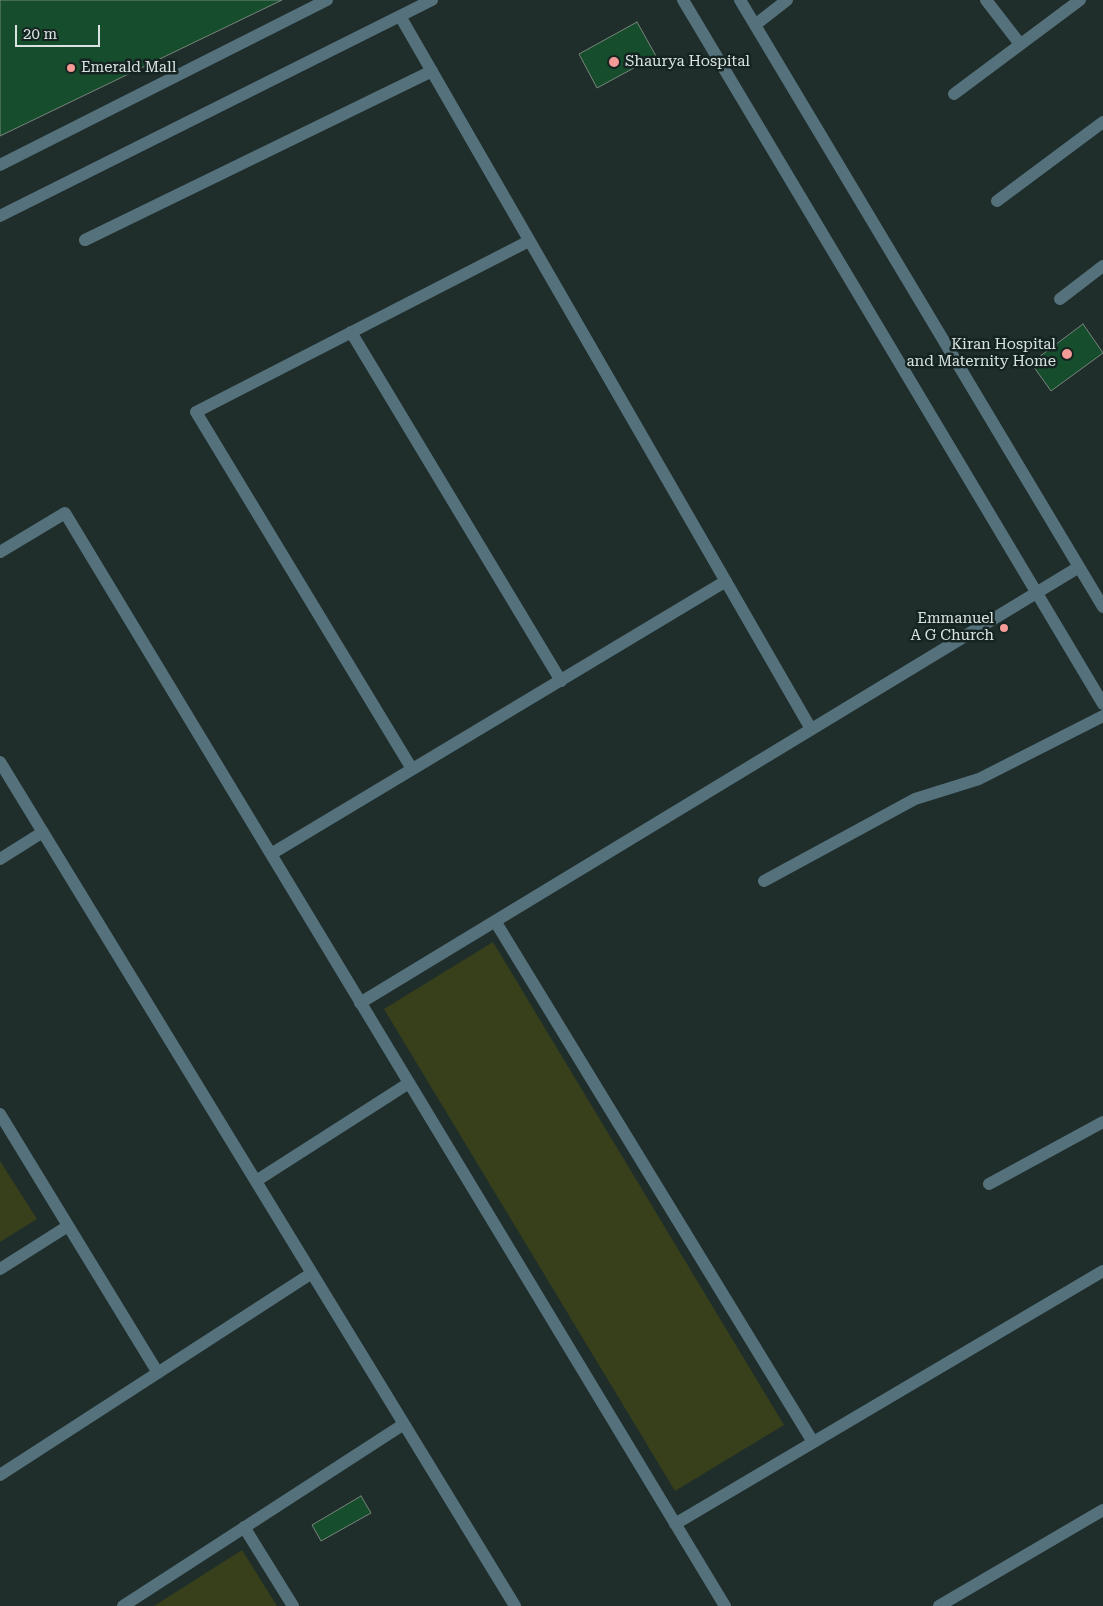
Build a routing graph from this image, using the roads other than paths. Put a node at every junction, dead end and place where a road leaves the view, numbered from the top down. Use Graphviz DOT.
graph roads {
  1 [pos="326,0"];
  2 [pos="432,0"];
  3 [pos="683,0"];
  4 [pos="740,0"];
  5 [pos="787,0"];
  6 [pos="986,0"];
  7 [pos="1080,0"];
  8 [pos="400,16"];
  9 [pos="756,25"];
  10 [pos="1020,44"];
  11 [pos="432,71"];
  12 [pos="954,94"];
  13 [pos="1103,122"];
  14 [pos="0,165"];
  15 [pos="997,201"];
  16 [pos="0,216"];
  17 [pos="85,240"];
  18 [pos="529,241"];
  19 [pos="1103,266"];
  20 [pos="1060,299"];
  21 [pos="352,332"];
  22 [pos="0,552"];
  23 [pos="1079,566"];
  24 [pos="726,581"];
  25 [pos="1036,592"];
  26 [pos="1103,607"];
  27 [pos="560,681"];
  28 [pos="1103,704"];
  29 [pos="1103,716"];
  30 [pos="811,729"];
  31 [pos="0,762"];
  32 [pos="412,770"];
  33 [pos="43,832"];
  34 [pos="270,854"];
  35 [pos="0,859"];
  36 [pos="764,881"];
  37 [pos="495,921"];
  38 [pos="360,1003"];
  39 [pos="409,1083"];
  40 [pos="0,1114"];
  41 [pos="1103,1122"];
  42 [pos="256,1181"];
  43 [pos="989,1184"];
  44 [pos="68,1226"];
  45 [pos="0,1269"];
  46 [pos="1103,1271"];
  47 [pos="312,1273"];
  48 [pos="158,1373"];
  49 [pos="404,1424"];
  50 [pos="814,1442"];
  51 [pos="0,1475"];
  52 [pos="1103,1510"];
  53 [pos="675,1524"];
  54 [pos="244,1528"];
  55 [pos="123,1606"];
  56 [pos="293,1606"];
  57 [pos="515,1606"];
  58 [pos="725,1606"];
  59 [pos="939,1606"];
  1 -- 14 [label="street"];
  2 -- 8 [label="street"];
  3 -- 25 [label="street"];
  4 -- 9 [label="street"];
  5 -- 9 [label="street"];
  6 -- 10 [label="street"];
  7 -- 10 [label="street"];
  8 -- 11 [label="street"];
  8 -- 16 [label="street"];
  9 -- 23 [label="street"];
  10 -- 12 [label="street"];
  11 -- 17 [label="street"];
  11 -- 18 [label="street"];
  13 -- 15 [label="street"];
  18 -- 21 [label="street"];
  18 -- 24 [label="street"];
  19 -- 20 [label="street"];
  21 -- 27 [label="street"];
  21 -- 32 [label="street"];
  22 -- 34 [label="street"];
  23 -- 25 [label="street"];
  23 -- 26 [label="street"];
  24 -- 27 [label="street"];
  24 -- 30 [label="street"];
  25 -- 28 [label="street"];
  25 -- 30 [label="street"];
  27 -- 32 [label="street"];
  29 -- 36 [label="street"];
  30 -- 37 [label="street"];
  31 -- 33 [label="street"];
  32 -- 34 [label="street"];
  33 -- 35 [label="street"];
  33 -- 42 [label="street"];
  34 -- 38 [label="street"];
  37 -- 38 [label="street"];
  37 -- 50 [label="street"];
  38 -- 39 [label="street"];
  39 -- 42 [label="street"];
  39 -- 53 [label="street"];
  40 -- 44 [label="street"];
  41 -- 43 [label="street"];
  42 -- 47 [label="street"];
  44 -- 45 [label="street"];
  44 -- 48 [label="street"];
  46 -- 50 [label="street"];
  47 -- 48 [label="street"];
  47 -- 49 [label="street"];
  48 -- 51 [label="street"];
  49 -- 54 [label="street"];
  49 -- 57 [label="street"];
  50 -- 53 [label="street"];
  52 -- 59 [label="street"];
  53 -- 58 [label="street"];
  54 -- 55 [label="street"];
  54 -- 56 [label="street"];
}
